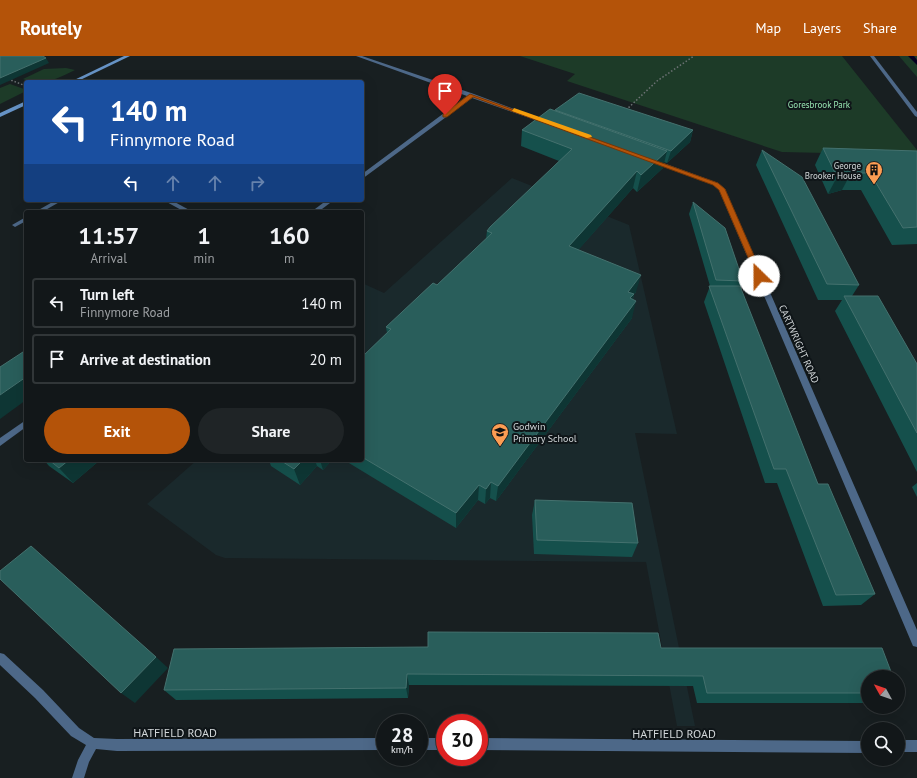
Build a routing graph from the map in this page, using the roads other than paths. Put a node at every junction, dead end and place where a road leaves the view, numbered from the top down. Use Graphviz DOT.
graph roads {
  1 [pos="128,56"];
  2 [pos="358,56"];
  3 [pos="872,56"];
  4 [pos="76,80"];
  5 [pos="472,95"];
  6 [pos="24,104"];
  7 [pos="0,115"];
  8 [pos="917,115"];
  9 [pos="554,124"];
  10 [pos="643,157"];
  11 [pos="364,176"];
  12 [pos="56,202"];
  13 [pos="170,202"];
  14 [pos="327,202"];
  15 [pos="42,210"];
  16 [pos="186,210"];
  17 [pos="317,210"];
  18 [pos="24,220"];
  19 [pos="14,225"];
  20 [pos="24,425"];
  21 [pos="0,442"];
  22 [pos="917,642"];
  23 [pos="0,658"];
  24 [pos="93,743"];
  25 [pos="376,744"];
  26 [pos="488,744"];
  27 [pos="905,746"];
  28 [pos="917,746"];
  29 [pos="861,747"];
  30 [pos="78,778"];
  1 -- 4 [label="street"];
  2 -- 5 [label="street"];
  3 -- 8 [label="street"];
  5 -- 9 [label="street"];
  5 -- 11 [label="street"];
  6 -- 7 [label="street"];
  10 -- 22 [label="street, CARTWRIGHT ROAD"];
  12 -- 15 [label="street"];
  13 -- 16 [label="street"];
  14 -- 17 [label="street"];
  18 -- 19 [label="street"];
  20 -- 21 [label="street"];
  23 -- 24 [label="street, HATFIELD ROAD"];
  24 -- 25 [label="street, HATFIELD ROAD"];
  24 -- 30 [label="street"];
  26 -- 29 [label="street, HATFIELD ROAD"];
  27 -- 28 [label="street"];
}
